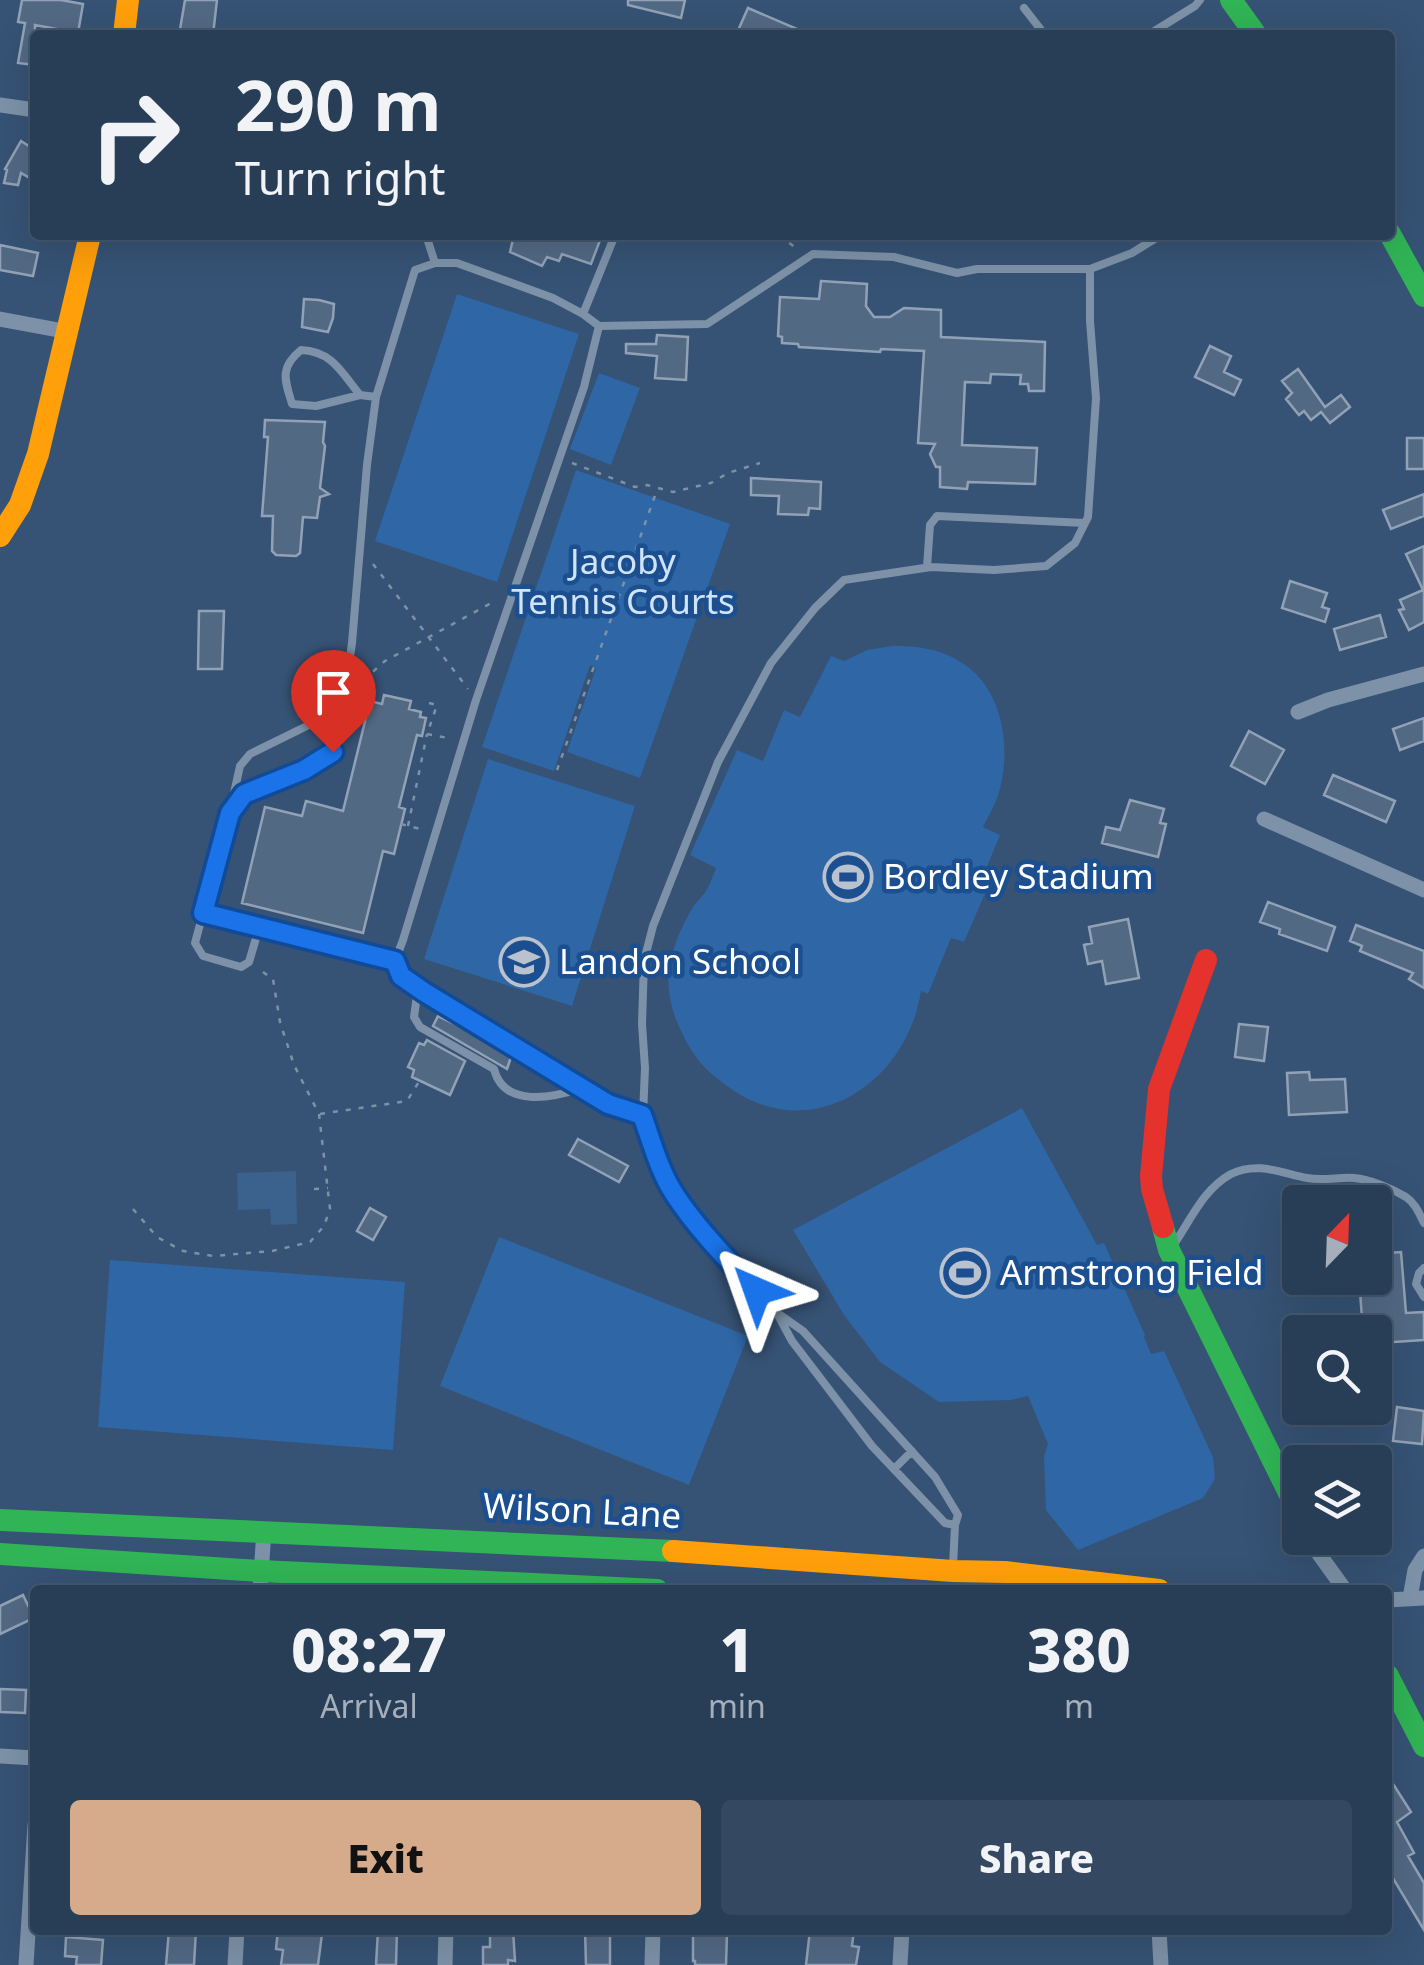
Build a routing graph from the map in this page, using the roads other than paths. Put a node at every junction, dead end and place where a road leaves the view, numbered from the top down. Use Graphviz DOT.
graph roads {
  1 [pos="128,0"];
  2 [pos="1200,0"];
  3 [pos="1231,0"];
  4 [pos="1024,8"];
  5 [pos="125,30"];
  6 [pos="1041,30"];
  7 [pos="1155,30"];
  8 [pos="1252,30"];
  9 [pos="0,105"];
  10 [pos="30,109"];
  11 [pos="89,240"];
  12 [pos="427,240"];
  13 [pos="613,240"];
  14 [pos="1152,240"];
  15 [pos="1393,240"];
  16 [pos="434,262"];
  17 [pos="1090,269"];
  18 [pos="1424,296"];
  19 [pos="584,314"];
  20 [pos="0,319"];
  21 [pos="599,326"];
  22 [pos="69,332"];
  23 [pos="360,395"];
  24 [pos="376,397"];
  25 [pos="1085,523"];
  26 [pos="0,536"];
  27 [pos="927,568"];
  28 [pos="1424,674"];
  29 [pos="1298,712"];
  30 [pos="312,724"];
  31 [pos="230,813"];
  32 [pos="1264,819"];
  33 [pos="1424,890"];
  34 [pos="203,913"];
  35 [pos="259,928"];
  36 [pos="1206,960"];
  37 [pos="395,961"];
  38 [pos="418,988"];
  39 [pos="582,1088"];
  40 [pos="642,1115"];
  41 [pos="1424,1223"];
  42 [pos="1169,1250"];
  43 [pos="1424,1268"];
  44 [pos="1424,1297"];
  45 [pos="776,1312"];
  46 [pos="890,1429"];
  47 [pos="872,1446"];
  48 [pos="912,1451"];
  49 [pos="894,1469"];
  50 [pos="1282,1479"];
  51 [pos="0,1520"];
  52 [pos="956,1525"];
  53 [pos="264,1530"];
  54 [pos="0,1554"];
  55 [pos="1320,1555"];
  56 [pos="1424,1556"];
  57 [pos="261,1580"];
  58 [pos="952,1580"];
  59 [pos="458,1585"];
  60 [pos="1116,1585"];
  61 [pos="1341,1585"];
  62 [pos="1417,1598"];
  63 [pos="1392,1600"];
  64 [pos="1392,1684"];
  65 [pos="1424,1746"];
  66 [pos="0,1756"];
  67 [pos="30,1758"];
  68 [pos="30,1903"];
  69 [pos="238,1935"];
  70 [pos="446,1935"];
  71 [pos="652,1935"];
  72 [pos="902,1935"];
  73 [pos="1159,1935"];
  74 [pos="26,1965"];
  75 [pos="235,1965"];
  76 [pos="445,1965"];
  77 [pos="652,1965"];
  78 [pos="900,1965"];
  79 [pos="1161,1965"];
  1 -- 5 [label="street"];
  2 -- 7 [label="lane"];
  3 -- 8 [label="street"];
  4 -- 6 [label="lane"];
  9 -- 10 [label="street"];
  11 -- 22 [label="street"];
  12 -- 16 [label="lane"];
  13 -- 19 [label="lane"];
  14 -- 17 [label="lane"];
  15 -- 18 [label="street"];
  16 -- 19 [label="lane"];
  16 -- 24 [label="lane"];
  17 -- 21 [label="lane"];
  17 -- 25 [label="lane"];
  19 -- 21 [label="lane"];
  20 -- 22 [label="street"];
  21 -- 37 [label="lane"];
  22 -- 26 [label="street"];
  23 -- 23 [label="lane"];
  23 -- 24 [label="lane"];
  24 -- 31 [label="lane"];
  25 -- 27 [label="lane"];
  25 -- 27 [label="lane"];
  27 -- 40 [label="lane"];
  28 -- 29 [label="street"];
  30 -- 31 [label="lane"];
  31 -- 34 [label="lane"];
  32 -- 33 [label="street"];
  34 -- 35 [label="lane"];
  34 -- 35 [label="lane"];
  35 -- 37 [label="lane"];
  36 -- 42 [label="street"];
  37 -- 38 [label="lane"];
  38 -- 39 [label="lane"];
  38 -- 39 [label="lane"];
  39 -- 40 [label="lane"];
  40 -- 45 [label="lane"];
  41 -- 42 [label="lane"];
  42 -- 50 [label="street"];
  43 -- 44 [label="lane"];
  45 -- 46 [label="lane"];
  45 -- 47 [label="lane"];
  46 -- 47 [label="lane"];
  46 -- 48 [label="lane"];
  47 -- 49 [label="lane"];
  48 -- 49 [label="lane"];
  48 -- 52 [label="lane"];
  49 -- 52 [label="lane"];
  51 -- 53 [label="street, Wilson Lane"];
  52 -- 58 [label="lane"];
  53 -- 57 [label="street"];
  53 -- 58 [label="street, Wilson Lane"];
  54 -- 57 [label="street"];
  55 -- 61 [label="street"];
  56 -- 62 [label="street"];
  57 -- 59 [label="street"];
  58 -- 60 [label="street, Wilson Lane"];
  62 -- 63 [label="street"];
  64 -- 65 [label="street"];
  66 -- 67 [label="street"];
  68 -- 74 [label="street"];
  69 -- 75 [label="street"];
  70 -- 76 [label="street"];
  71 -- 77 [label="street"];
  72 -- 78 [label="street"];
  73 -- 79 [label="street"];
}
